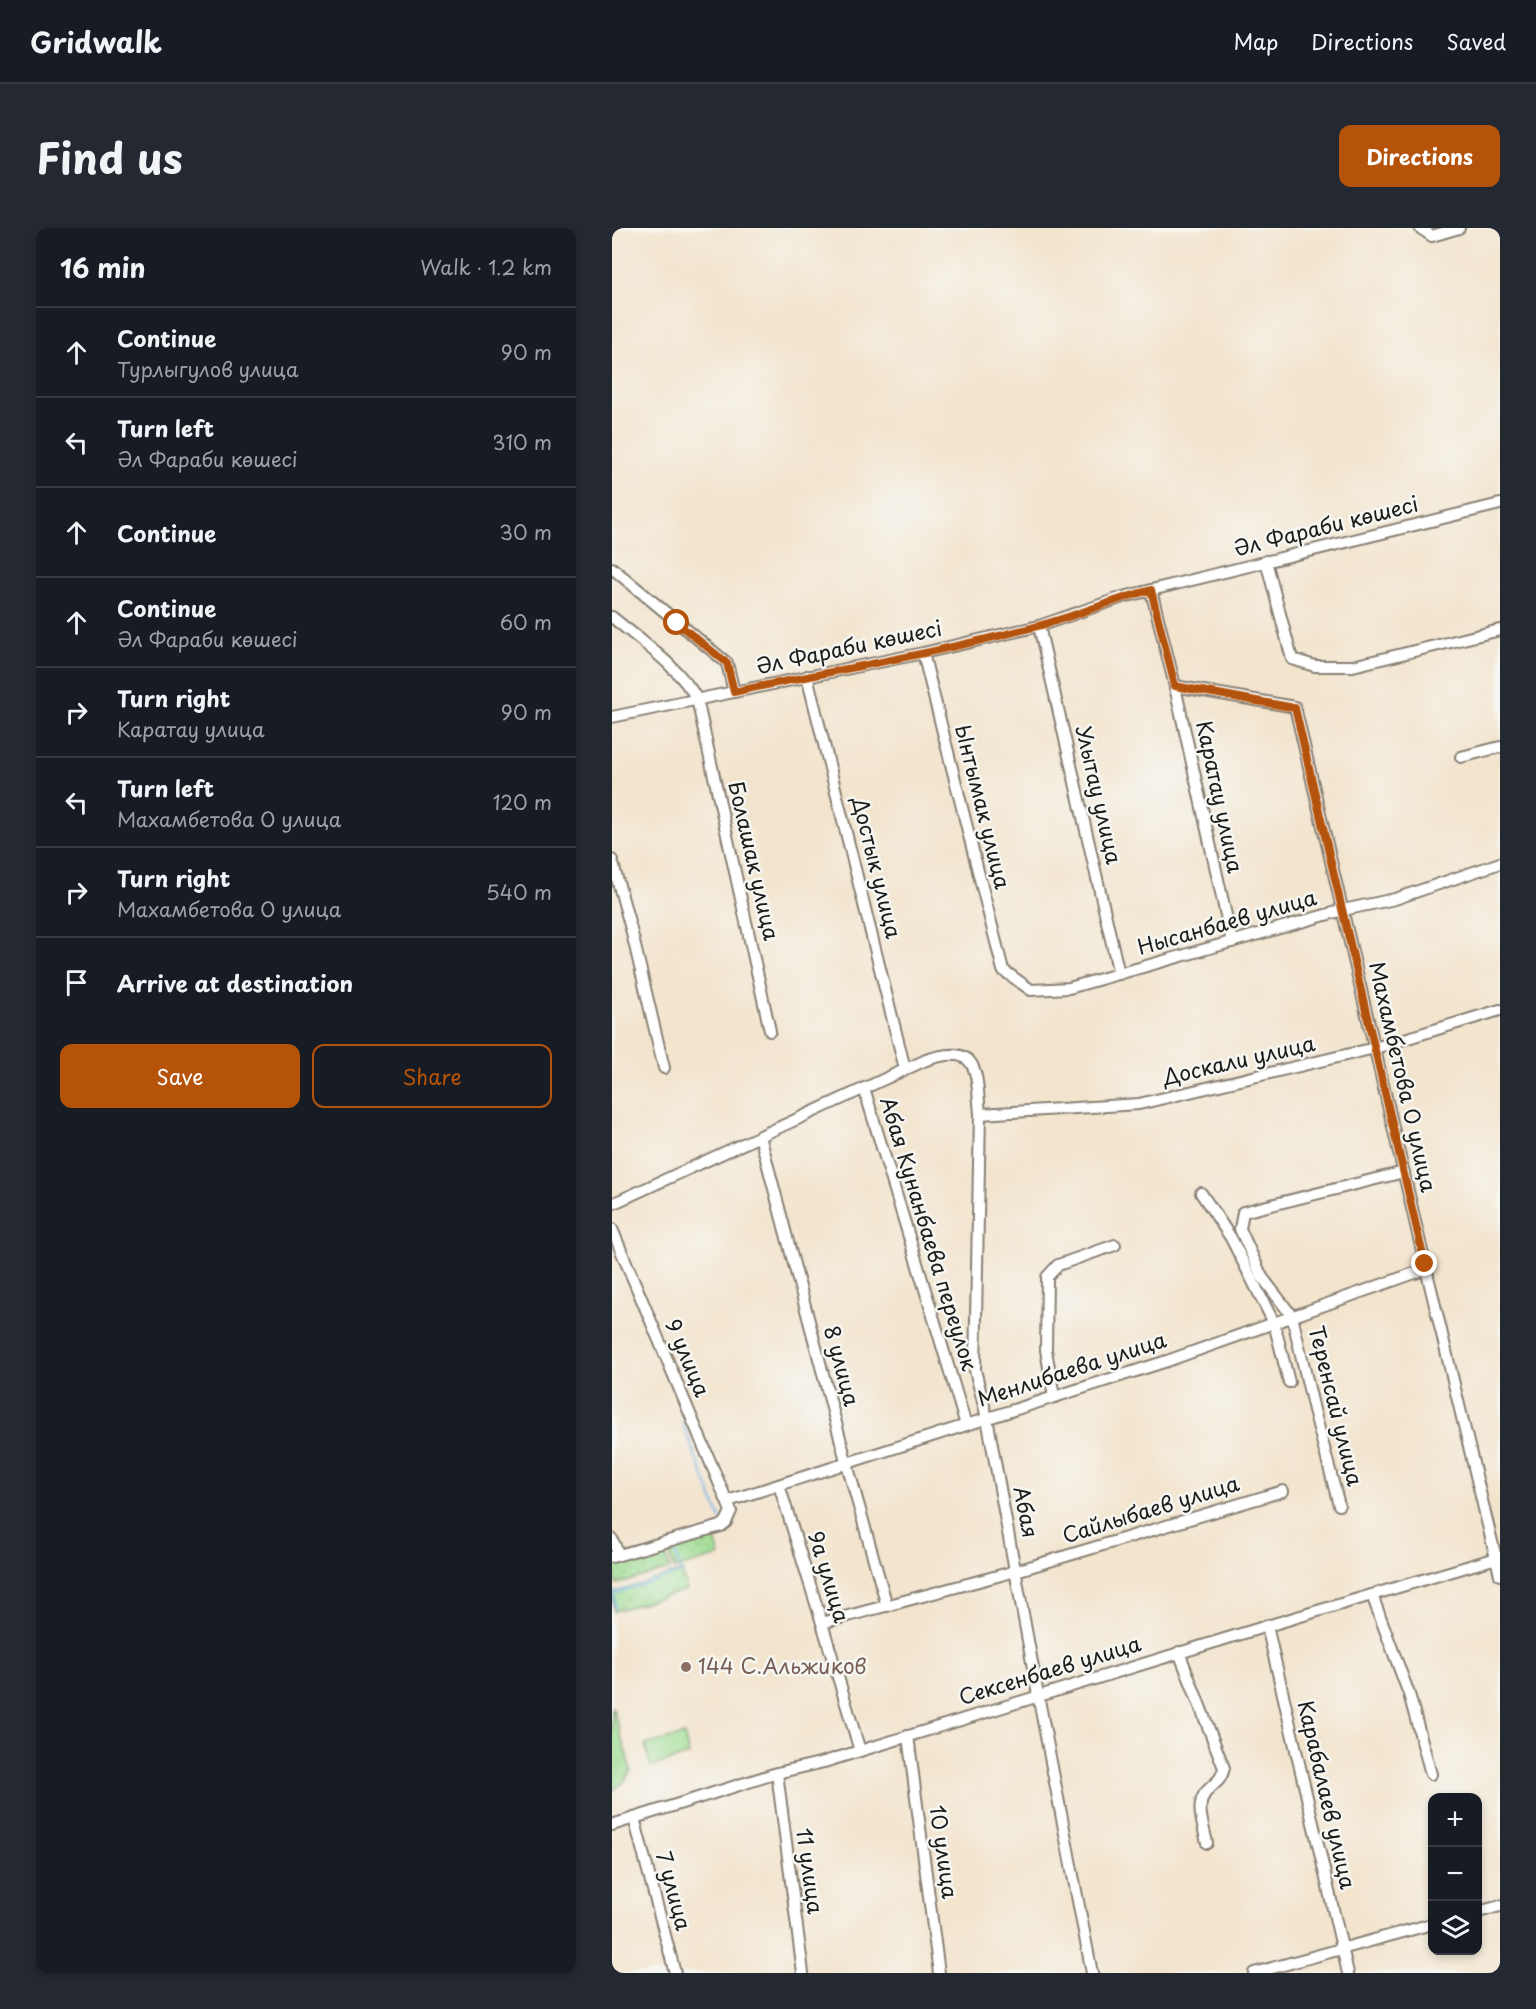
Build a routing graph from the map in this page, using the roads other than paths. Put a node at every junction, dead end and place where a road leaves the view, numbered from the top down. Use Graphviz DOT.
graph roads {
  1 [pos="1420,228"];
  2 [pos="1459,228"];
  3 [pos="1500,504"];
  4 [pos="1266,561"];
  5 [pos="612,568"];
  6 [pos="1151,590"];
  7 [pos="612,617"];
  8 [pos="1039,626"];
  9 [pos="1500,630"];
  10 [pos="923,653"];
  11 [pos="807,676"];
  12 [pos="1175,686"];
  13 [pos="734,692"];
  14 [pos="697,699"];
  15 [pos="612,717"];
  16 [pos="1500,747"];
  17 [pos="1461,757"];
  18 [pos="612,860"];
  19 [pos="1500,863"];
  20 [pos="1343,910"];
  21 [pos="1232,942"];
  22 [pos="1003,970"];
  23 [pos="1119,974"];
  24 [pos="1500,1010"];
  25 [pos="770,1030"];
  26 [pos="1375,1048"];
  27 [pos="664,1068"];
  28 [pos="905,1069"];
  29 [pos="864,1088"];
  30 [pos="980,1114"];
  31 [pos="760,1136"];
  32 [pos="1404,1172"];
  33 [pos="1201,1193"];
  34 [pos="612,1204"];
  35 [pos="612,1229"];
  36 [pos="1114,1245"];
  37 [pos="1426,1269"];
  38 [pos="1292,1316"];
  39 [pos="1274,1323"];
  40 [pos="1289,1382"];
  41 [pos="1054,1397"];
  42 [pos="987,1418"];
  43 [pos="966,1425"];
  44 [pos="847,1464"];
  45 [pos="778,1485"];
  46 [pos="1283,1491"];
  47 [pos="728,1501"];
  48 [pos="1339,1505"];
  49 [pos="612,1539"];
  50 [pos="615,1556"];
  51 [pos="1498,1558"];
  52 [pos="1016,1571"];
  53 [pos="1500,1575"];
  54 [pos="1372,1595"];
  55 [pos="887,1606"];
  56 [pos="822,1623"];
  57 [pos="1267,1626"];
  58 [pos="1179,1652"];
  59 [pos="1038,1695"];
  60 [pos="908,1736"];
  61 [pos="860,1751"];
  62 [pos="777,1773"];
  63 [pos="1431,1774"];
  64 [pos="634,1818"];
  65 [pos="612,1825"];
  66 [pos="1207,1843"];
  67 [pos="1500,1906"];
  68 [pos="1482,1911"];
  69 [pos="1428,1925"];
  70 [pos="1342,1948"];
  71 [pos="675,1973"];
  72 [pos="803,1973"];
  73 [pos="939,1973"];
  74 [pos="1092,1973"];
  75 [pos="1254,1973"];
  76 [pos="1348,1973"];
  1 -- 2 [label="street"];
  3 -- 4 [label="street, Әл Фараби көшесі"];
  4 -- 6 [label="street, Әл Фараби көшесі"];
  4 -- 9 [label="street"];
  5 -- 13 [label="street"];
  6 -- 8 [label="street, Әл Фараби көшесі"];
  6 -- 12 [label="street, Каратау улица"];
  7 -- 14 [label="street"];
  8 -- 10 [label="street, Әл Фараби көшесі"];
  8 -- 23 [label="street, Улытау улица"];
  10 -- 11 [label="street, Әл Фараби көшесі"];
  10 -- 22 [label="street, Ынтымак улица"];
  11 -- 13 [label="street, Әл Фараби көшесі"];
  11 -- 28 [label="street, Достык улица"];
  12 -- 20 [label="street, Махамбетова О улица"];
  12 -- 21 [label="street, Каратау улица"];
  13 -- 14 [label="street, Әл Фараби көшесі"];
  14 -- 15 [label="street, Әл Фараби көшесі"];
  14 -- 25 [label="street, Болашак улица"];
  16 -- 17 [label="street"];
  18 -- 27 [label="street"];
  19 -- 20 [label="street, Нысанбаев улица"];
  20 -- 21 [label="street, Нысанбаев улица"];
  20 -- 26 [label="street, Махамбетова О улица"];
  21 -- 23 [label="street, Нысанбаев улица"];
  22 -- 23 [label="street, Нысанбаев улица"];
  24 -- 26 [label="street, Доскали улица"];
  26 -- 30 [label="street, Доскали улица"];
  26 -- 32 [label="street, Махамбетова О улица"];
  28 -- 29 [label="street"];
  28 -- 30 [label="street, Абая"];
  29 -- 31 [label="street"];
  29 -- 43 [label="street, Абая Кунанбаева переулок"];
  30 -- 42 [label="street, Абая"];
  31 -- 34 [label="street"];
  31 -- 44 [label="street, 8 улица"];
  32 -- 37 [label="street, Махамбетова О улица"];
  32 -- 38 [label="street"];
  33 -- 39 [label="street, Теренсай улица"];
  35 -- 47 [label="street, 9 улица"];
  36 -- 41 [label="street"];
  37 -- 38 [label="street, Менлибаева улица"];
  37 -- 51 [label="street, Махамбетова О улица"];
  38 -- 39 [label="street, Менлибаева улица"];
  38 -- 48 [label="street, Теренсай улица"];
  39 -- 40 [label="street, Теренсай улица"];
  39 -- 41 [label="street, Менлибаева улица"];
  41 -- 42 [label="street, Менлибаева улица"];
  42 -- 43 [label="street, Менлибаева улица"];
  42 -- 52 [label="street, Абая"];
  43 -- 44 [label="street, Менлибаева улица"];
  44 -- 45 [label="street, Менлибаева улица"];
  44 -- 55 [label="street, 8 улица"];
  45 -- 47 [label="street, Менлибаева улица"];
  45 -- 56 [label="street, 9а улица"];
  46 -- 52 [label="street, Сайлыбаев улица"];
  47 -- 50 [label="street"];
  49 -- 50 [label="street"];
  51 -- 53 [label="street, Махамбетова О улица"];
  51 -- 54 [label="street, Сексенбаев улица"];
  52 -- 55 [label="street, Сайлыбаев улица"];
  52 -- 59 [label="street, Абая"];
  54 -- 57 [label="street, Сексенбаев улица"];
  54 -- 63 [label="street"];
  55 -- 56 [label="street, Сайлыбаев улица"];
  56 -- 61 [label="street, 9а улица"];
  57 -- 58 [label="street, Сексенбаев улица"];
  57 -- 70 [label="street, Карабалаев улица"];
  58 -- 59 [label="street, Сексенбаев улица"];
  58 -- 66 [label="street"];
  59 -- 60 [label="street, Сексенбаев улица"];
  59 -- 74 [label="street, Абая"];
  60 -- 61 [label="street, Сексенбаев улица"];
  60 -- 73 [label="street, 10 улица"];
  61 -- 62 [label="street, Сексенбаев улица"];
  62 -- 64 [label="street, Сексенбаев улица"];
  62 -- 72 [label="street, 11 улица"];
  64 -- 65 [label="street, Сексенбаев улица"];
  64 -- 71 [label="street, 7 улица"];
  67 -- 68 [label="street"];
  69 -- 70 [label="street"];
  70 -- 75 [label="street"];
  70 -- 76 [label="street, Карабалаев улица"];
}
